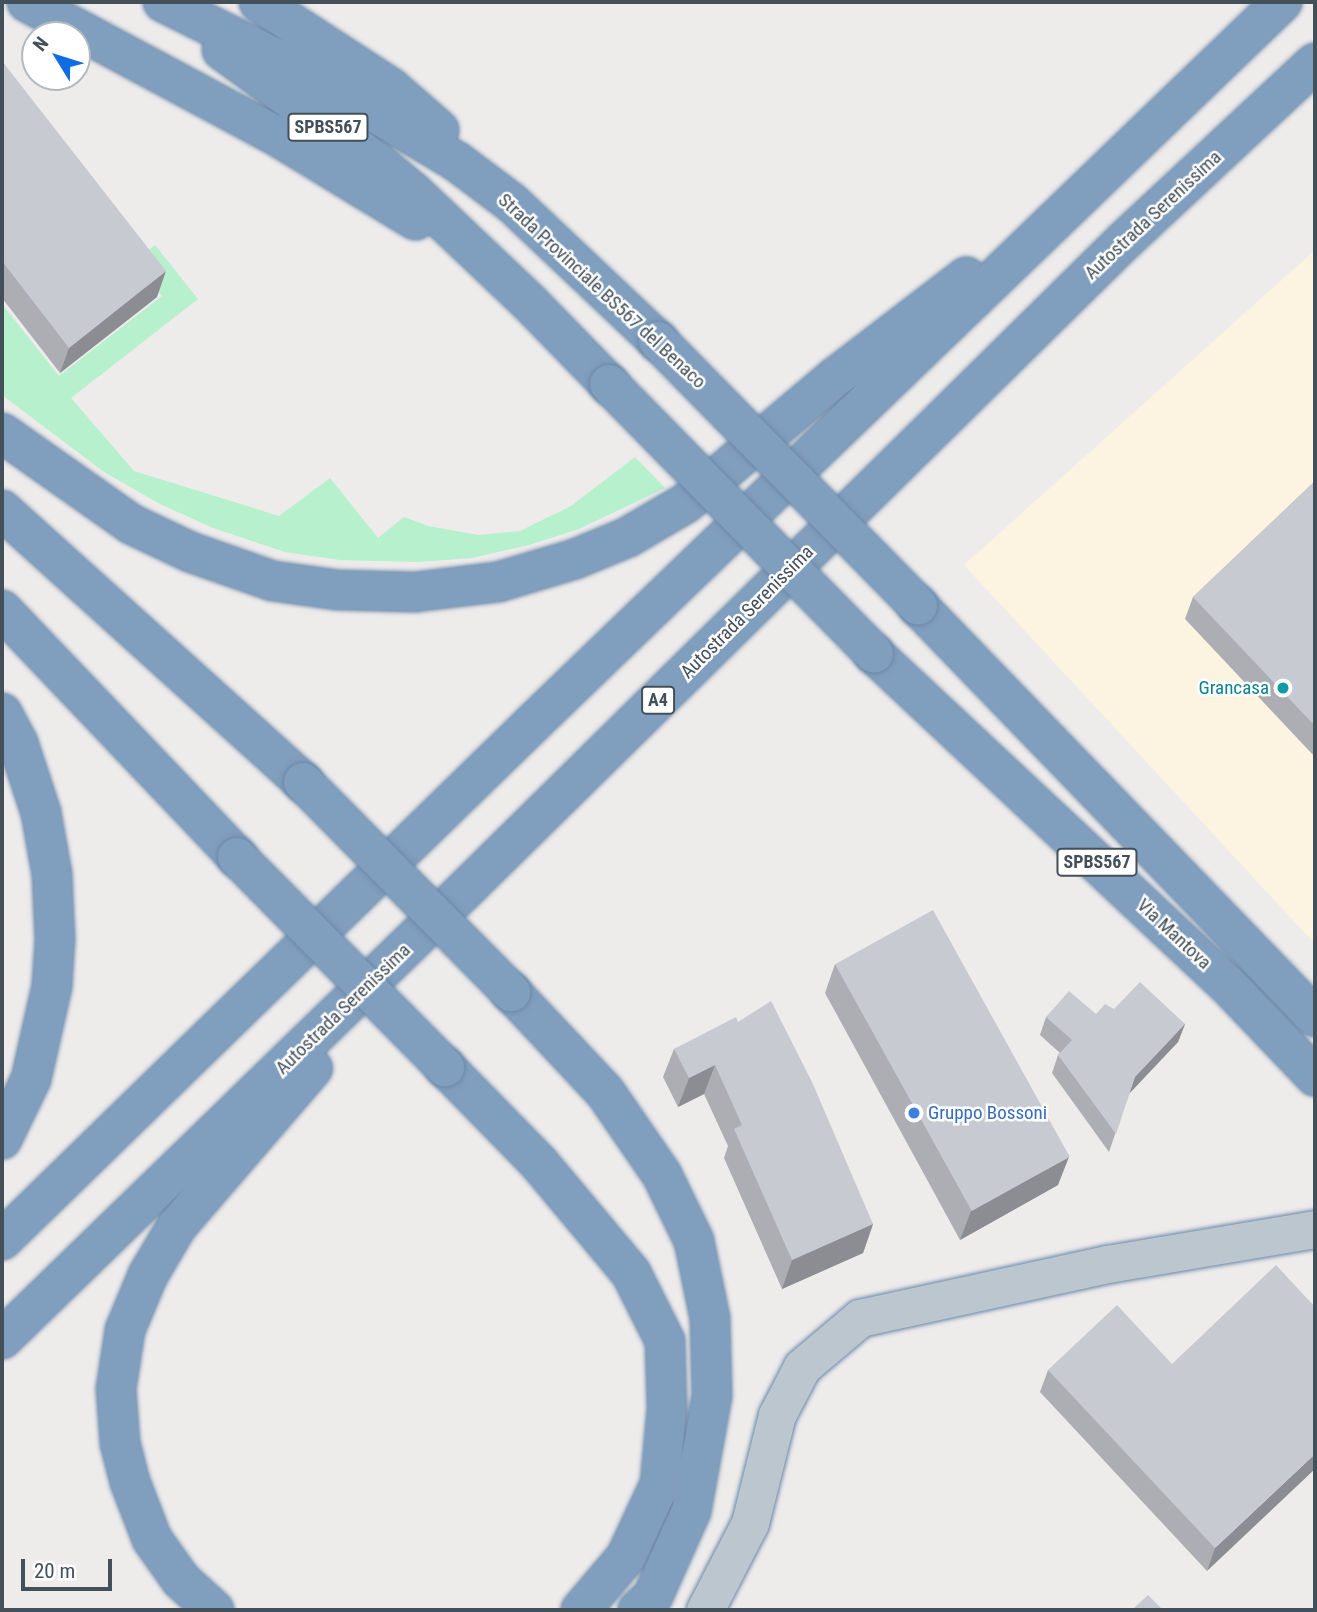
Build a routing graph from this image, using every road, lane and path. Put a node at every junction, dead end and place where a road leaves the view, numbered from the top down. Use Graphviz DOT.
graph roads {
  1 [pos="27,2"];
  2 [pos="155,2"];
  3 [pos="163,2"];
  4 [pos="259,2"];
  5 [pos="1282,2"];
  6 [pos="1315,63"];
  7 [pos="1109,167"];
  8 [pos="512,203"];
  9 [pos="491,266"];
  10 [pos="2,433"];
  11 [pos="2,510"];
  12 [pos="2,610"];
  13 [pos="2,713"];
  14 [pos="471,884"];
  15 [pos="1315,1017"];
  16 [pos="1315,1076"];
  17 [pos="2,1139"];
  18 [pos="1315,1229"];
  19 [pos="2,1240"];
  20 [pos="2,1339"];
  21 [pos="214,1610"];
  22 [pos="581,1610"];
  23 [pos="638,1610"];
  24 [pos="705,1610"];
  1 -- 9 [label="highway"];
  2 -- 9 [label="highway, SPBS567"];
  3 -- 8 [label="highway, Strada Provinciale BS567 del Benaco / SPBS567"];
  4 -- 8 [label="highway"];
  5 -- 7 [label="highway"];
  6 -- 14 [label="highway, Autostrada Serenissima / A4"];
  7 -- 10 [label="highway"];
  7 -- 19 [label="highway"];
  8 -- 15 [label="highway, Strada Provinciale BS567 del Benaco / SPBS567, bridge"];
  9 -- 16 [label="highway, Via Mantova / SPBS567, bridge"];
  11 -- 23 [label="highway, bridge"];
  12 -- 22 [label="highway, bridge"];
  13 -- 17 [label="highway"];
  14 -- 20 [label="highway, Autostrada Serenissima / A4"];
  14 -- 21 [label="highway"];
  18 -- 24 [label="street"];
}
